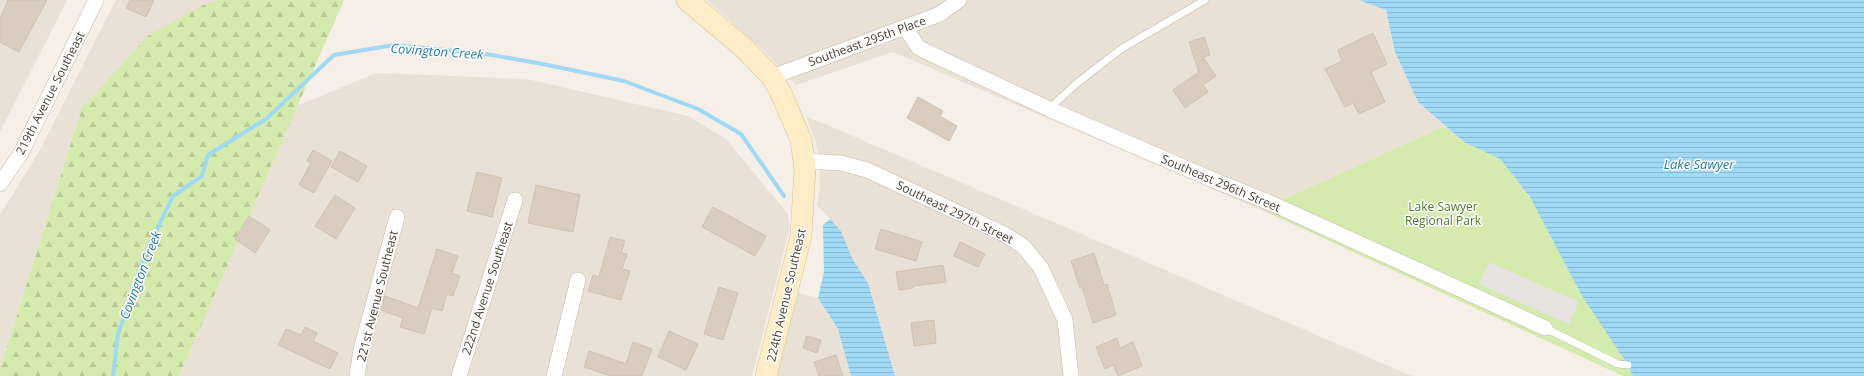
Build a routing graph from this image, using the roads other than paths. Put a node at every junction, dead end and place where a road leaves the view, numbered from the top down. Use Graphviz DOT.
graph roads {
  1 [pos="96,0"];
  2 [pos="687,0"];
  3 [pos="959,0"];
  4 [pos="1205,0"];
  5 [pos="905,27"];
  6 [pos="772,77"];
  7 [pos="1049,109"];
  8 [pos="804,161"];
  9 [pos="0,184"];
  10 [pos="516,200"];
  11 [pos="397,217"];
  12 [pos="578,280"];
  13 [pos="1545,328"];
  14 [pos="1628,365"];
  15 [pos="357,376"];
  16 [pos="459,376"];
  17 [pos="554,376"];
  18 [pos="766,376"];
  19 [pos="1071,376"];
  1 -- 9 [label="street, 219th Avenue Southeast"];
  2 -- 6 [label="street"];
  3 -- 5 [label="street, Southeast 295th Place"];
  4 -- 7 [label="lane"];
  5 -- 6 [label="street, Southeast 295th Place"];
  5 -- 7 [label="street, Southeast 296th Street"];
  6 -- 8 [label="street, 224th Avenue Southeast"];
  7 -- 13 [label="street, Southeast 296th Street"];
  8 -- 18 [label="street, 224th Avenue Southeast"];
  8 -- 19 [label="street, Southeast 297th Street"];
  10 -- 16 [label="street, 222nd Avenue Southeast"];
  11 -- 15 [label="street, 221st Avenue Southeast"];
  12 -- 17 [label="street"];
  13 -- 14 [label="lane"];
}
